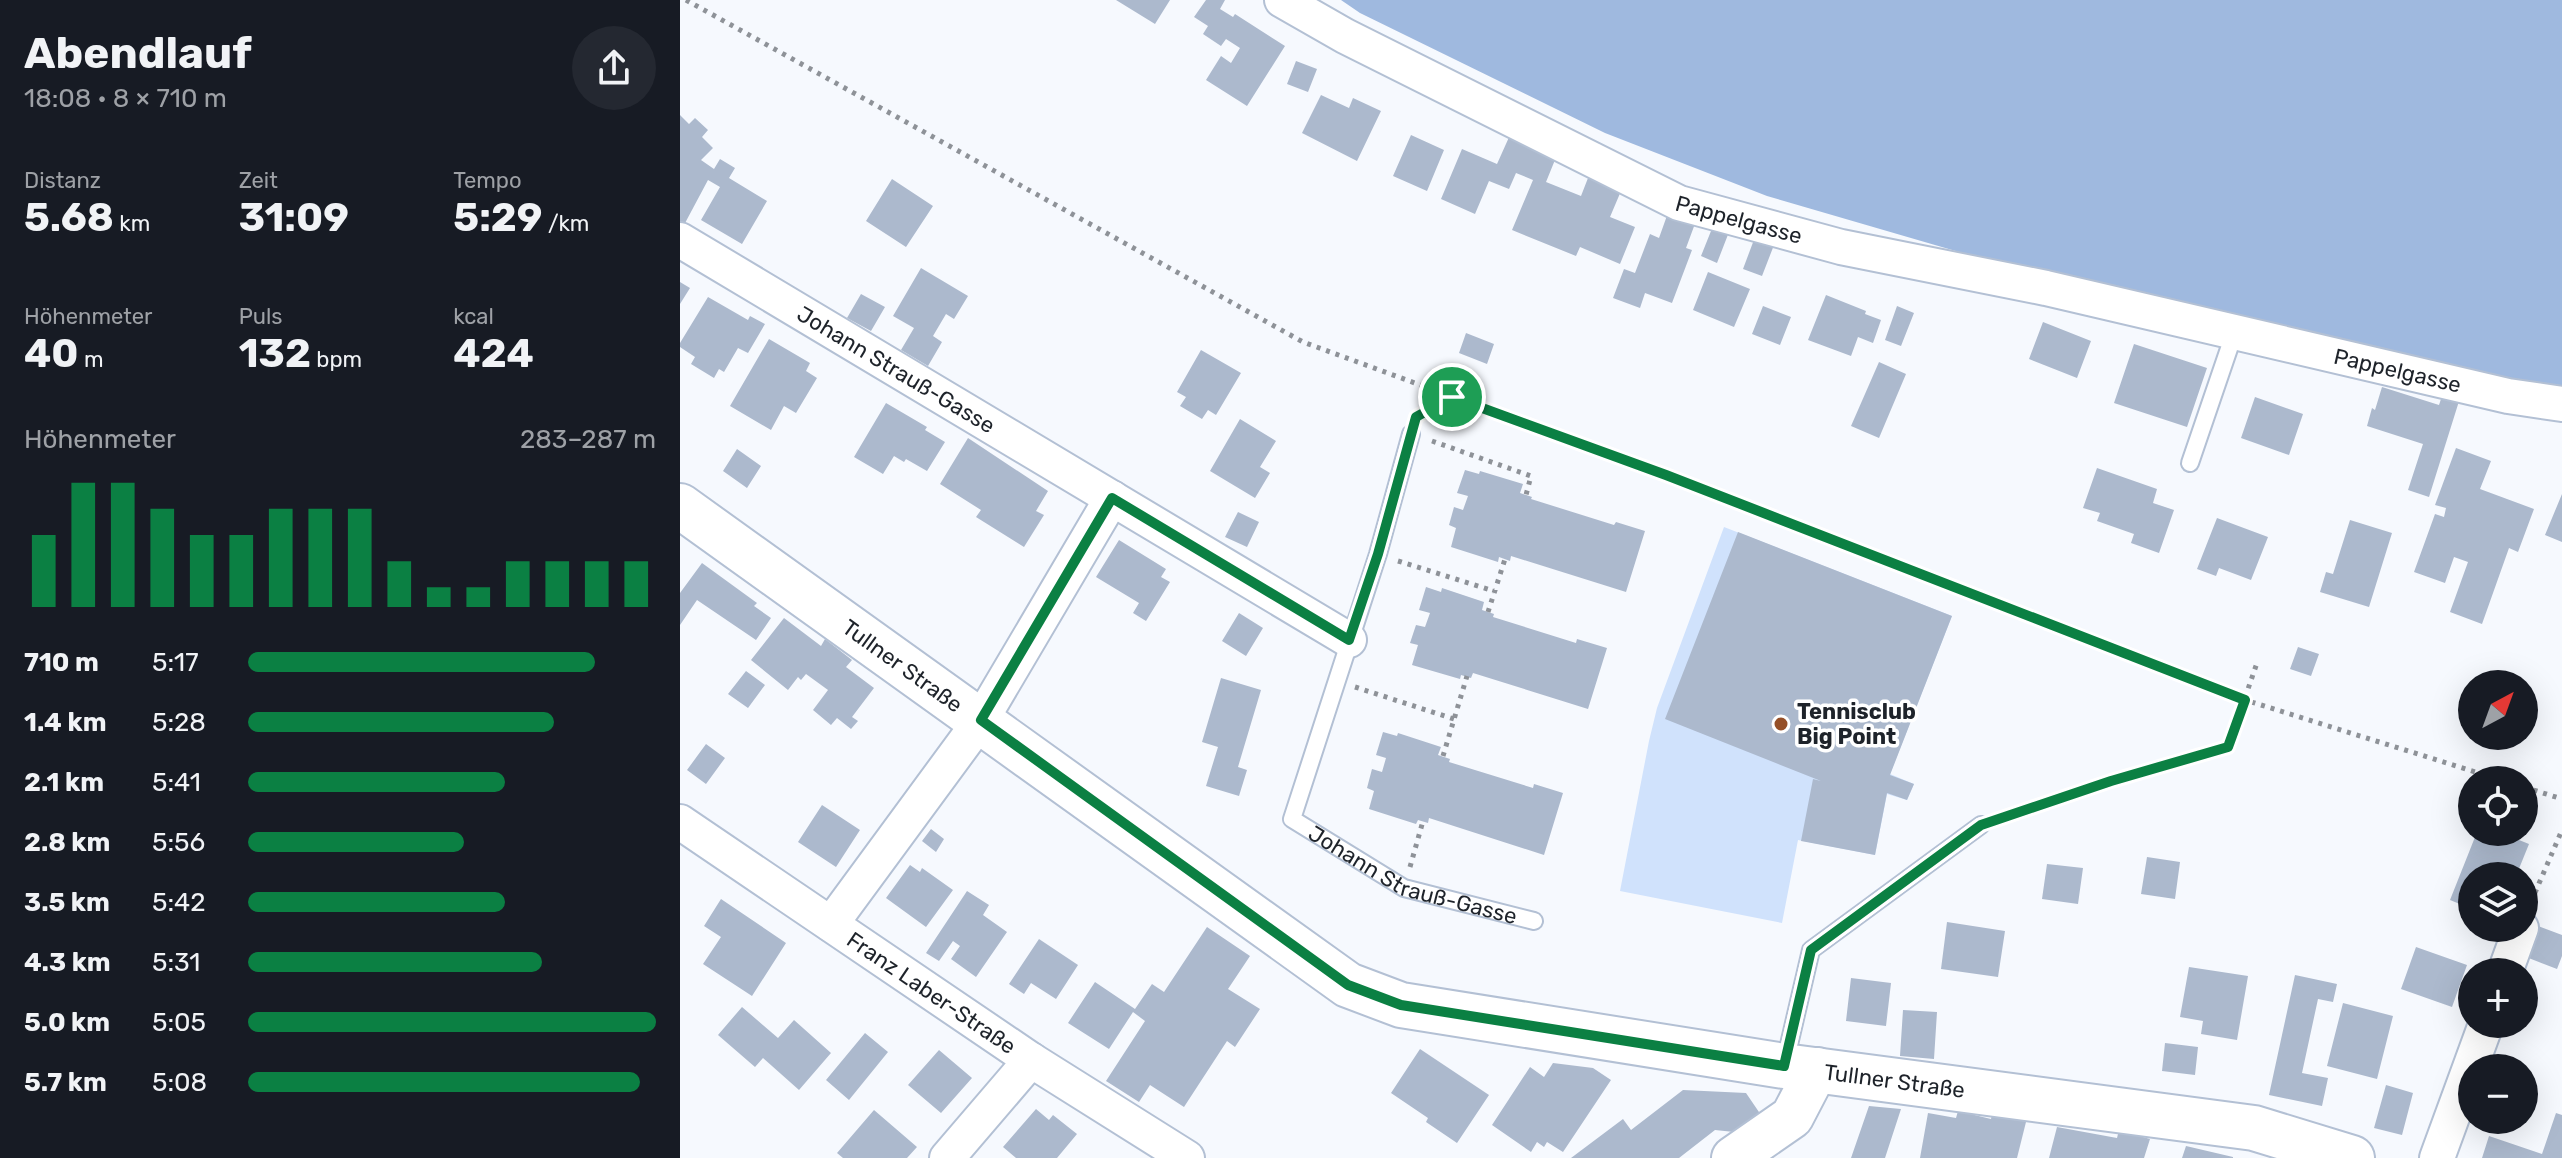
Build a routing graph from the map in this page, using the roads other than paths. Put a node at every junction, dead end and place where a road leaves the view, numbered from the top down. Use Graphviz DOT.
graph roads {
  1 [pos="1282,0"];
  2 [pos="680,240"];
  3 [pos="2234,334"];
  4 [pos="2562,404"];
  5 [pos="1411,434"];
  6 [pos="2190,463"];
  7 [pos="1112,498"];
  8 [pos="680,506"];
  9 [pos="1349,640"];
  10 [pos="981,720"];
  11 [pos="680,822"];
  12 [pos="1981,825"];
  13 [pos="1534,921"];
  14 [pos="831,924"];
  15 [pos="2481,1038"];
  16 [pos="1031,1060"];
  17 [pos="1801,1067"];
  18 [pos="947,1158"];
  19 [pos="1187,1158"];
  20 [pos="1733,1158"];
  21 [pos="2352,1158"];
  22 [pos="2437,1158"];
  1 -- 3 [label="street, Pappelgasse"];
  2 -- 7 [label="street, Johann Strauß-Gasse"];
  3 -- 4 [label="street, Pappelgasse"];
  3 -- 6 [label="lane"];
  5 -- 9 [label="lane, Johann Strauß-Gasse"];
  7 -- 9 [label="street, Johann Strauß-Gasse"];
  7 -- 10 [label="street"];
  8 -- 10 [label="main road, Tullner Straße"];
  9 -- 13 [label="lane, Johann Strauß-Gasse"];
  10 -- 14 [label="street"];
  10 -- 17 [label="main road, Tullner Straße"];
  11 -- 14 [label="street, Franz Laber-Straße"];
  12 -- 17 [label="lane"];
  14 -- 16 [label="street, Franz Laber-Straße"];
  15 -- 22 [label="street"];
  16 -- 18 [label="street"];
  16 -- 19 [label="street, Franz Laber-Straße"];
  17 -- 20 [label="street"];
  17 -- 21 [label="main road, Tullner Straße"];
}
